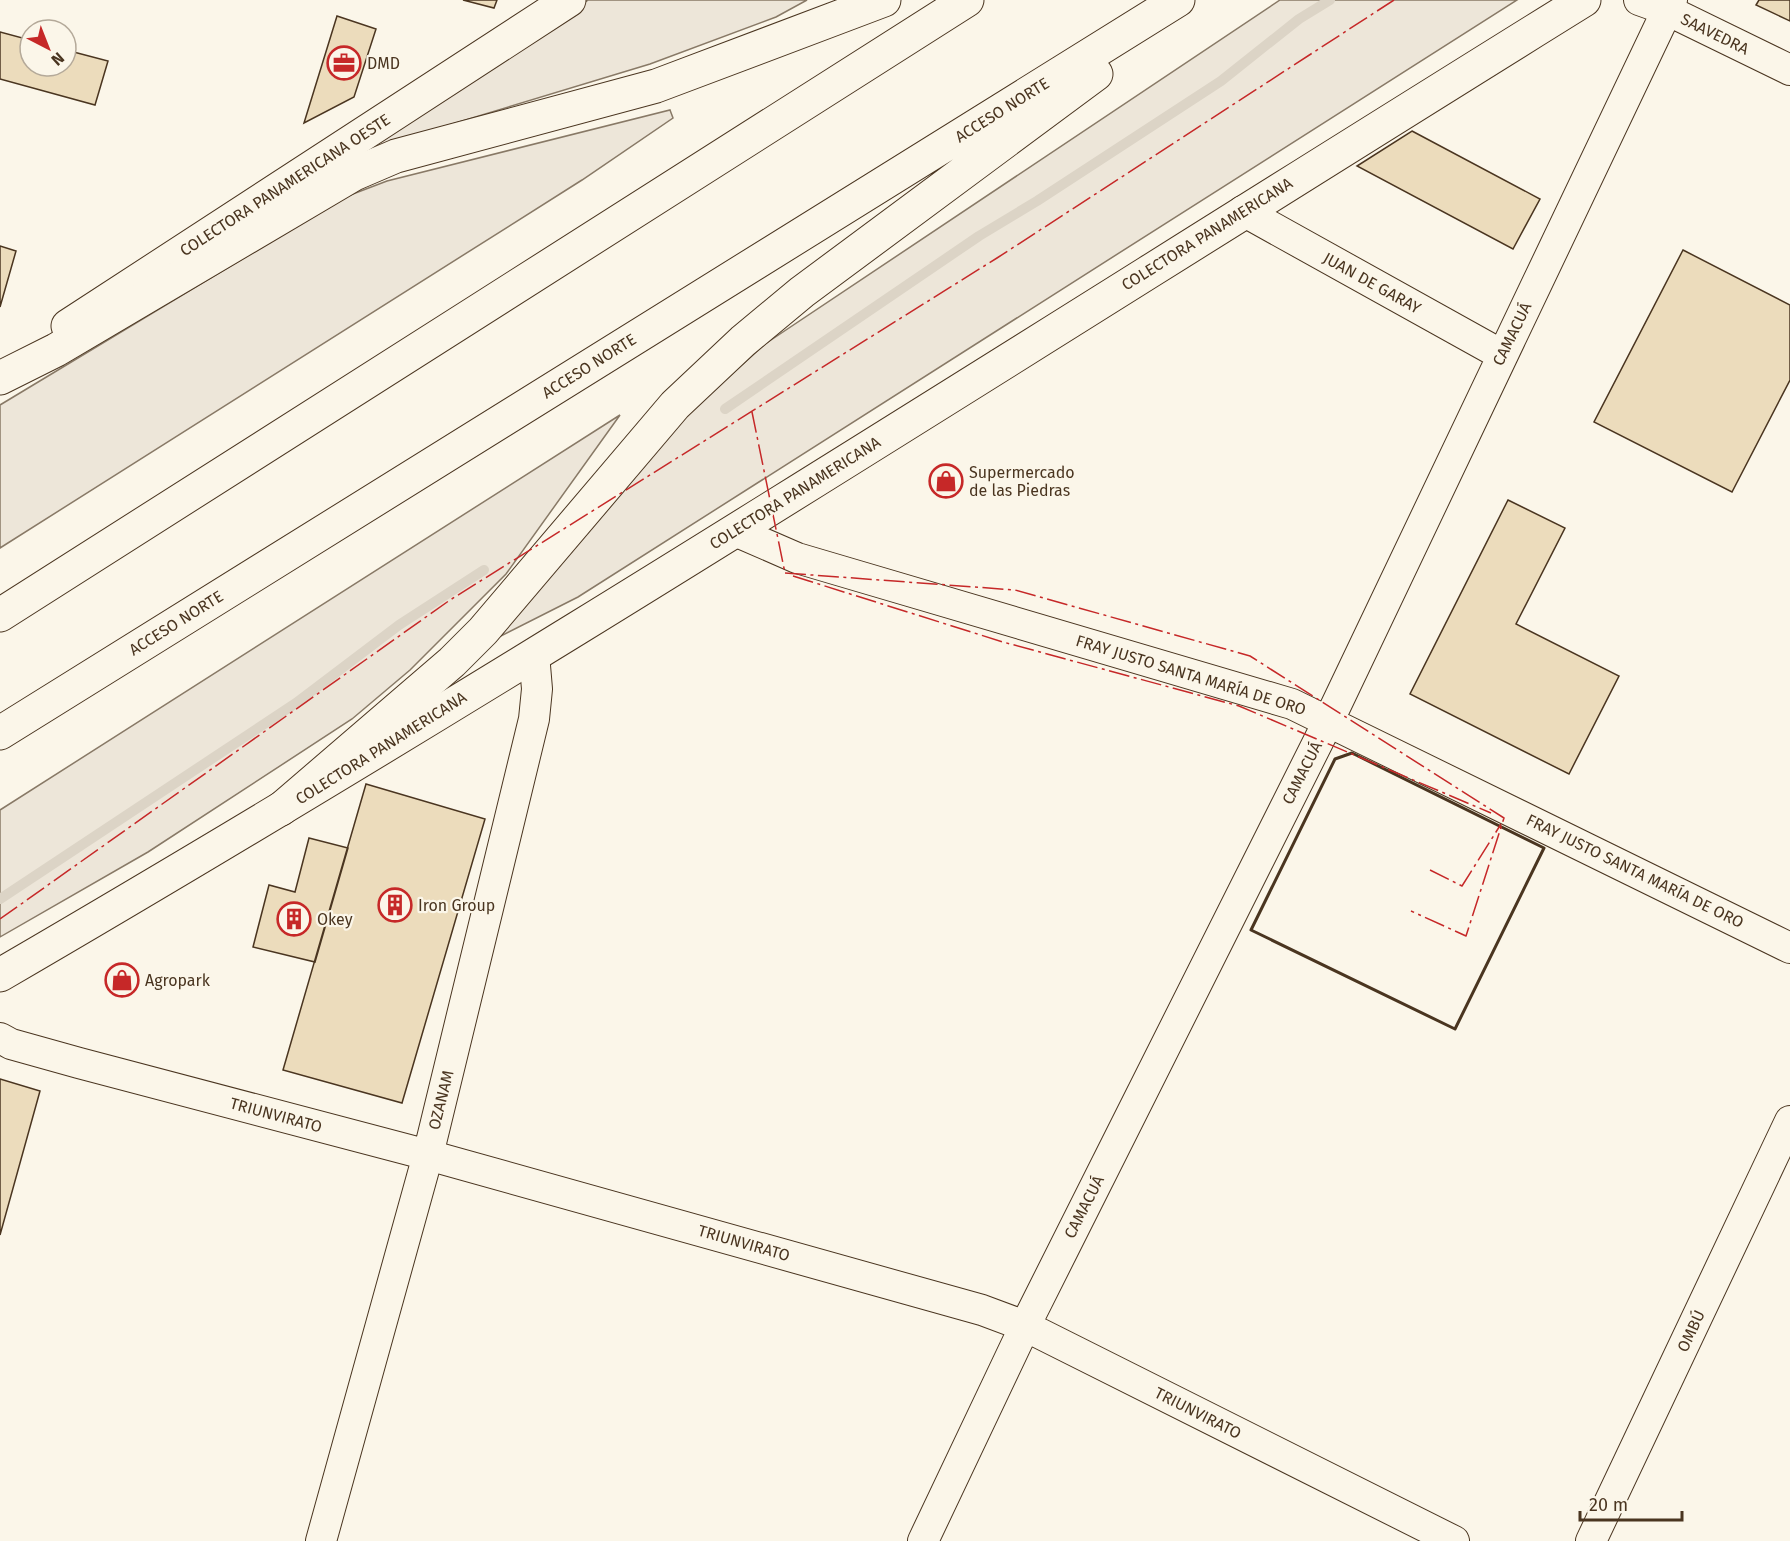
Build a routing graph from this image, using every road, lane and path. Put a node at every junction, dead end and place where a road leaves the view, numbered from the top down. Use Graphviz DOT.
graph roads {
  1 [pos="569,0"];
  2 [pos="884,0"];
  3 [pos="967,0"];
  4 [pos="1178,0"];
  5 [pos="1195,0"];
  6 [pos="1584,0"];
  7 [pos="1638,0"];
  8 [pos="1670,5"];
  9 [pos="1790,70"];
  10 [pos="1243,211"];
  11 [pos="1502,355"];
  12 [pos="0,370"];
  13 [pos="0,378"];
  14 [pos="735,531"];
  15 [pos="0,615"];
  16 [pos="534,654"];
  17 [pos="1329,720"];
  18 [pos="0,733"];
  19 [pos="281,809"];
  20 [pos="1790,948"];
  21 [pos="0,975"];
  22 [pos="0,1038"];
  23 [pos="1790,1121"];
  24 [pos="428,1155"];
  25 [pos="1024,1326"];
  26 [pos="321,1541"];
  27 [pos="923,1541"];
  28 [pos="1454,1541"];
  29 [pos="1591,1541"];
  1 -- 12 [label="main road, COLECTORA PANAMERICANA OESTE"];
  2 -- 13 [label="main road"];
  3 -- 15 [label="main road"];
  4 -- 18 [label="main road, ACCESO NORTE"];
  5 -- 19 [label="main road"];
  6 -- 10 [label="main road, COLECTORA PANAMERICANA"];
  7 -- 8 [label="street, SAAVEDRA"];
  8 -- 9 [label="street, SAAVEDRA"];
  8 -- 11 [label="street, CAMACUÁ"];
  10 -- 11 [label="street, JUAN DE GARAY"];
  10 -- 14 [label="main road, COLECTORA PANAMERICANA"];
  11 -- 17 [label="street, CAMACUÁ"];
  14 -- 16 [label="main road, COLECTORA PANAMERICANA"];
  14 -- 17 [label="street, FRAY JUSTO SANTA MARÍA DE ORO"];
  16 -- 19 [label="main road, COLECTORA PANAMERICANA"];
  16 -- 24 [label="street, OZANAM"];
  17 -- 20 [label="street, FRAY JUSTO SANTA MARÍA DE ORO"];
  17 -- 25 [label="street, CAMACUÁ"];
  19 -- 21 [label="main road, COLECTORA PANAMERICANA"];
  22 -- 24 [label="street, TRIUNVIRATO"];
  23 -- 29 [label="street, OMBÚ"];
  24 -- 25 [label="street, TRIUNVIRATO"];
  24 -- 26 [label="street, OZANAM"];
  25 -- 27 [label="street, CAMACUÁ"];
  25 -- 28 [label="street, TRIUNVIRATO"];
}
